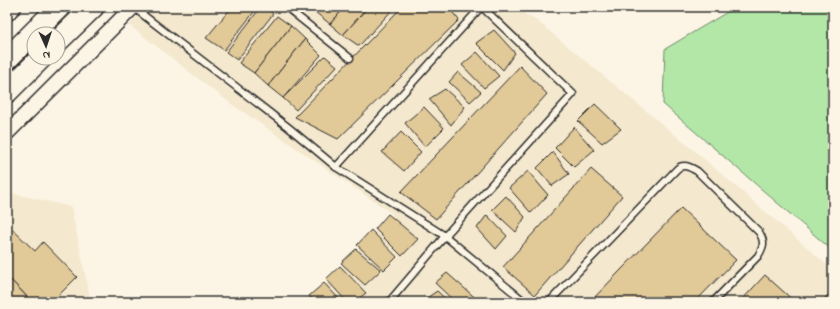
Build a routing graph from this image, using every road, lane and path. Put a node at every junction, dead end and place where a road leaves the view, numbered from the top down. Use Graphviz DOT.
graph roads {
  1 [pos="14,7"];
  2 [pos="59,7"];
  3 [pos="93,7"];
  4 [pos="133,7"];
  5 [pos="286,7"];
  6 [pos="482,7"];
  7 [pos="7,14"];
  8 [pos="66,33"];
  9 [pos="350,58"];
  10 [pos="7,59"];
  11 [pos="33,66"];
  12 [pos="7,92"];
  13 [pos="7,133"];
  14 [pos="336,167"];
  15 [pos="445,236"];
  16 [pos="389,302"];
  17 [pos="525,302"];
  18 [pos="549,302"];
  19 [pos="713,302"];
  1 -- 7 [label="street"];
  2 -- 10 [label="highway"];
  3 -- 8 [label="highway"];
  4 -- 13 [label="street"];
  4 -- 14 [label="lane"];
  5 -- 9 [label="lane"];
  6 -- 14 [label="lane"];
  6 -- 15 [label="lane"];
  11 -- 12 [label="highway"];
  14 -- 15 [label="lane"];
  15 -- 16 [label="lane"];
  15 -- 17 [label="lane"];
  18 -- 19 [label="lane"];
}
